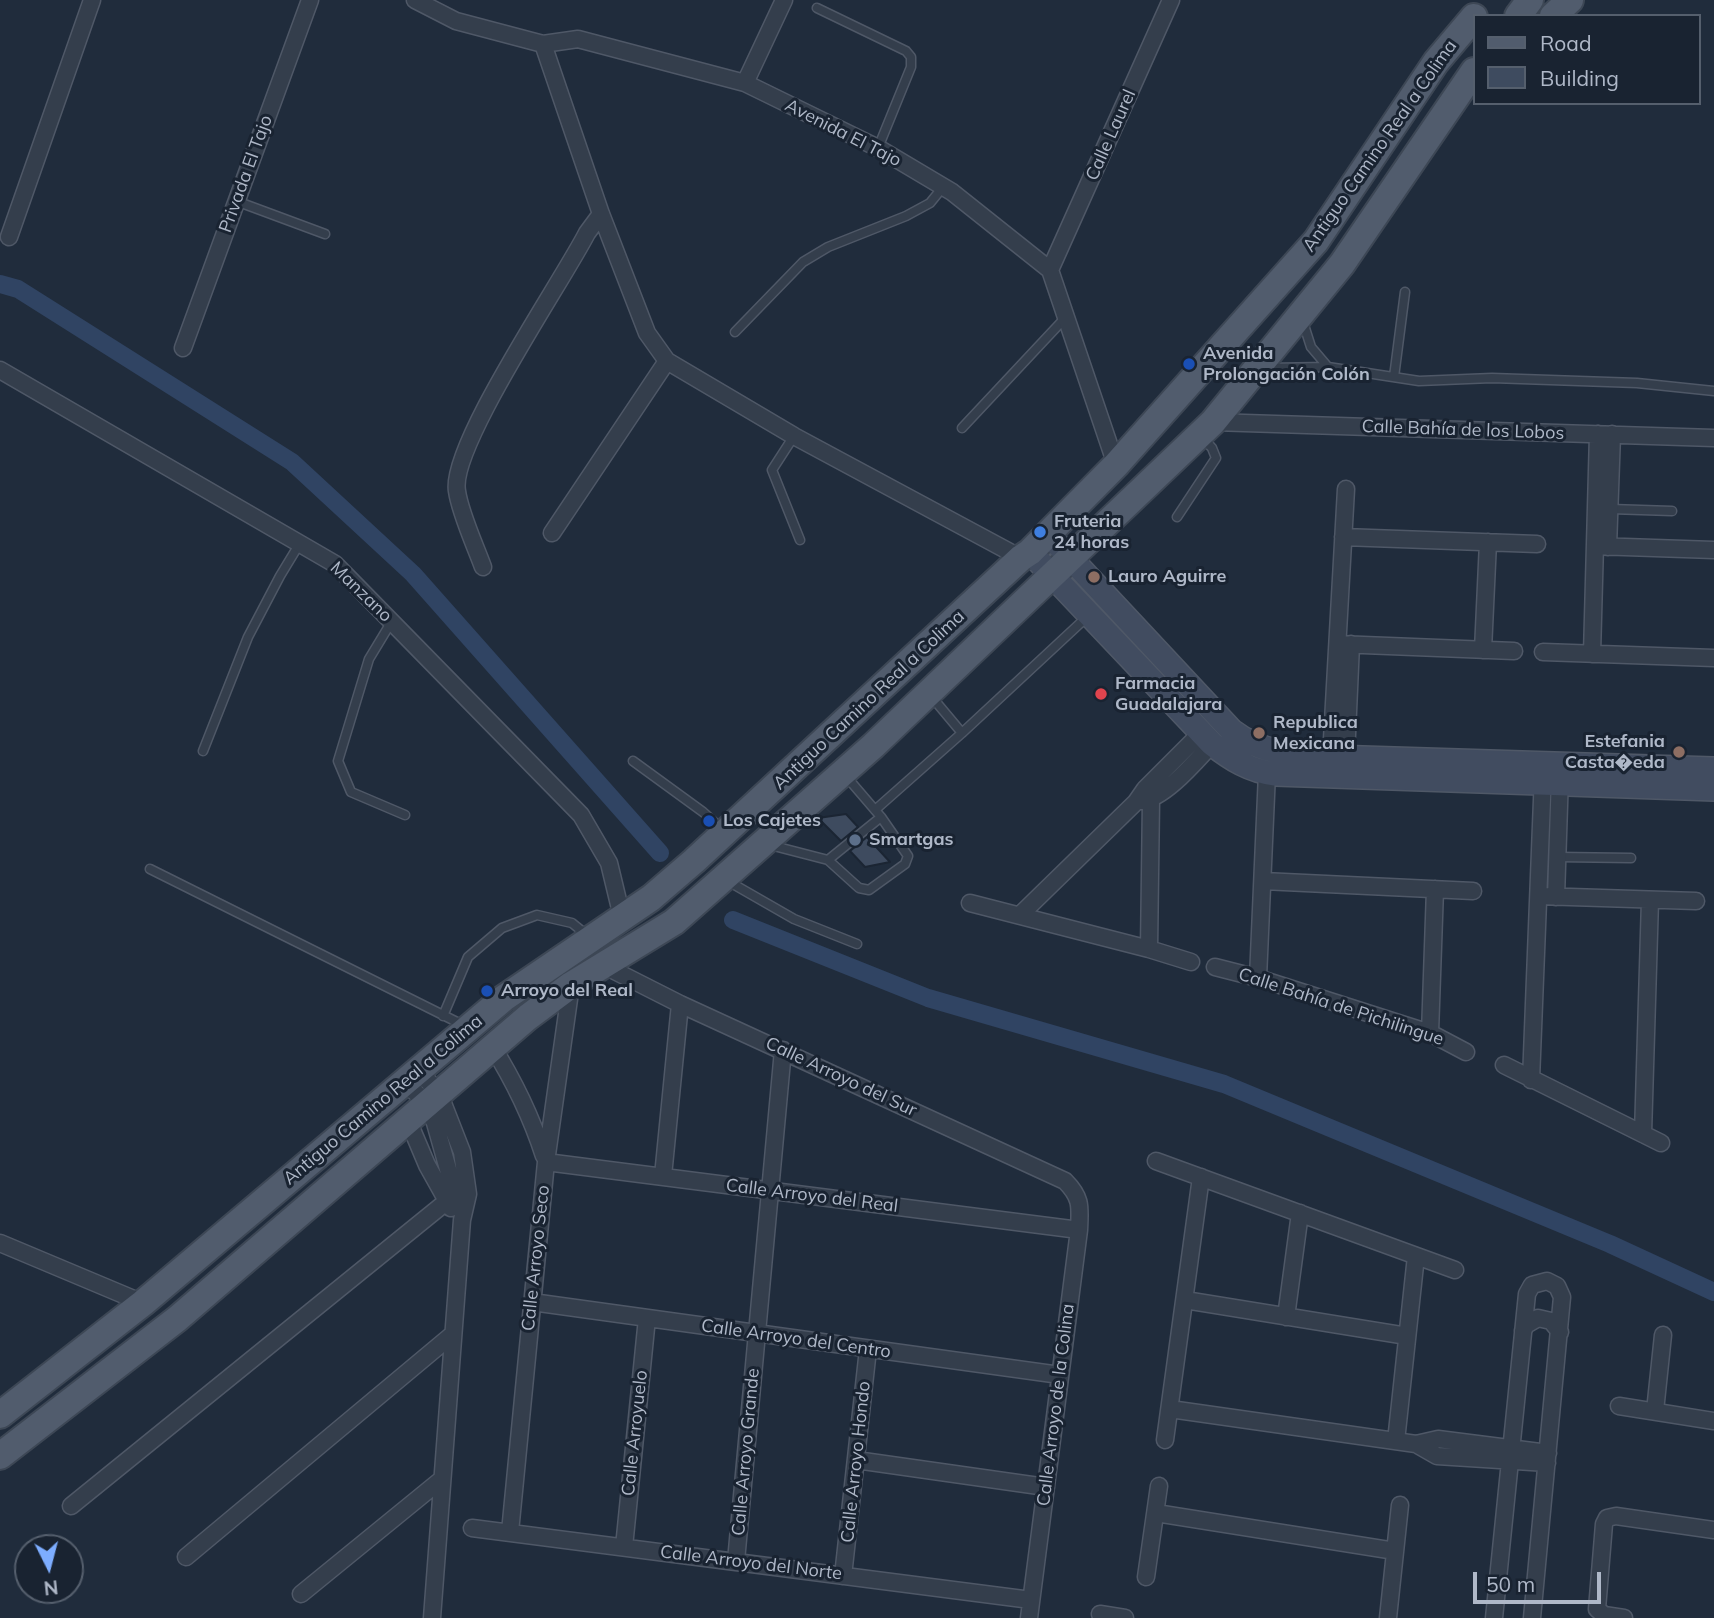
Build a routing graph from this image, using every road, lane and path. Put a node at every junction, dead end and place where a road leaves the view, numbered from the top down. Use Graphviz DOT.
graph roads {
  1 [pos="92,0"];
  2 [pos="310,0"];
  3 [pos="415,0"];
  4 [pos="784,0"];
  5 [pos="1171,0"];
  6 [pos="1489,0"];
  7 [pos="1570,0"];
  8 [pos="817,8"];
  9 [pos="1477,14"];
  10 [pos="1555,14"];
  11 [pos="1472,20"];
  12 [pos="543,44"];
  13 [pos="1472,74"];
  14 [pos="745,83"];
  15 [pos="1472,89"];
  16 [pos="1451,104"];
  17 [pos="878,148"];
  18 [pos="943,187"];
  19 [pos="236,201"];
  20 [pos="601,214"];
  21 [pos="325,234"];
  22 [pos="9,237"];
  23 [pos="1050,270"];
  24 [pos="1405,292"];
  25 [pos="1300,314"];
  26 [pos="1066,317"];
  27 [pos="735,332"];
  28 [pos="183,348"];
  29 [pos="667,361"];
  30 [pos="1328,367"];
  31 [pos="1256,369"];
  32 [pos="0,370"];
  33 [pos="1394,377"];
  34 [pos="1714,391"];
  35 [pos="962,428"];
  36 [pos="1206,428"];
  37 [pos="1605,434"];
  38 [pos="794,436"];
  39 [pos="1714,438"];
  40 [pos="1116,465"];
  41 [pos="1346,489"];
  42 [pos="1610,509"];
  43 [pos="1672,512"];
  44 [pos="1177,517"];
  45 [pos="552,533"];
  46 [pos="1343,537"];
  47 [pos="800,540"];
  48 [pos="1488,542"];
  49 [pos="300,543"];
  50 [pos="1537,544"];
  51 [pos="1602,546"];
  52 [pos="1033,548"];
  53 [pos="1714,550"];
  54 [pos="1061,567"];
  55 [pos="483,568"];
  56 [pos="1089,615"];
  57 [pos="392,621"];
  58 [pos="1344,644"];
  59 [pos="1483,650"];
  60 [pos="1514,651"];
  61 [pos="1544,652"];
  62 [pos="1592,654"];
  63 [pos="1714,658"];
  64 [pos="929,694"];
  65 [pos="962,733"];
  66 [pos="1206,738"];
  67 [pos="203,751"];
  68 [pos="1339,757"];
  69 [pos="633,761"];
  70 [pos="1714,769"];
  71 [pos="1552,772"];
  72 [pos="843,773"];
  73 [pos="1271,774"];
  74 [pos="1714,789"];
  75 [pos="1144,797"];
  76 [pos="878,814"];
  77 [pos="405,815"];
  78 [pos="725,832"];
  79 [pos="764,843"];
  80 [pos="1558,857"];
  81 [pos="1631,858"];
  82 [pos="828,860"];
  83 [pos="150,869"];
  84 [pos="724,878"];
  85 [pos="1263,881"];
  86 [pos="1435,890"];
  87 [pos="1473,891"];
  88 [pos="1539,896"];
  89 [pos="1556,897"];
  90 [pos="1650,900"];
  91 [pos="1696,901"];
  92 [pos="970,903"];
  93 [pos="1020,915"];
  94 [pos="622,917"];
  95 [pos="591,938"];
  96 [pos="857,944"];
  97 [pos="1149,949"];
  98 [pos="1191,962"];
  99 [pos="603,965"];
  100 [pos="1215,967"];
  101 [pos="1258,978"];
  102 [pos="571,985"];
  103 [pos="680,1004"];
  104 [pos="443,1016"];
  105 [pos="469,1028"];
  106 [pos="1430,1033"];
  107 [pos="492,1046"];
  108 [pos="783,1050"];
  109 [pos="1466,1052"];
  110 [pos="1504,1065"];
  111 [pos="412,1076"];
  112 [pos="1531,1080"];
  113 [pos="425,1106"];
  114 [pos="1643,1134"];
  115 [pos="1661,1143"];
  116 [pos="546,1161"];
  117 [pos="1156,1161"];
  118 [pos="663,1177"];
  119 [pos="1201,1177"];
  120 [pos="770,1190"];
  121 [pos="1077,1192"];
  122 [pos="457,1198"];
  123 [pos="1300,1213"];
  124 [pos="1079,1230"];
  125 [pos="0,1243"];
  126 [pos="1416,1256"];
  127 [pos="1455,1270"];
  128 [pos="1185,1300"];
  129 [pos="143,1303"];
  130 [pos="532,1303"];
  131 [pos="1286,1317"];
  132 [pos="647,1318"];
  133 [pos="1523,1331"];
  134 [pos="1560,1332"];
  135 [pos="757,1334"];
  136 [pos="453,1335"];
  137 [pos="1663,1335"];
  138 [pos="1407,1336"];
  139 [pos="869,1349"];
  140 [pos="1060,1375"];
  141 [pos="1619,1406"];
  142 [pos="1170,1409"];
  143 [pos="1655,1411"];
  144 [pos="0,1415"];
  145 [pos="1714,1421"];
  146 [pos="0,1422"];
  147 [pos="1166,1440"];
  148 [pos="1396,1441"];
  149 [pos="4,1453"];
  150 [pos="1511,1454"];
  151 [pos="1547,1458"];
  152 [pos="856,1460"];
  153 [pos="442,1479"];
  154 [pos="1159,1486"];
  155 [pos="1046,1487"];
  156 [pos="1400,1505"];
  157 [pos="71,1506"];
  158 [pos="1156,1513"];
  159 [pos="472,1528"];
  160 [pos="1714,1530"];
  161 [pos="510,1532"];
  162 [pos="624,1547"];
  163 [pos="1395,1551"];
  164 [pos="186,1557"];
  165 [pos="736,1561"];
  166 [pos="843,1576"];
  167 [pos="1146,1577"];
  168 [pos="301,1594"];
  169 [pos="1031,1600"];
  170 [pos="1100,1614"];
  171 [pos="432,1618"];
  172 [pos="438,1618"];
  173 [pos="1029,1618"];
  174 [pos="1125,1618"];
  175 [pos="1388,1618"];
  176 [pos="1494,1618"];
  177 [pos="1532,1618"];
  178 [pos="1624,1618"];
  1 -- 22 [label="street"];
  2 -- 19 [label="street, Privada El Tajo"];
  3 -- 12 [label="street, Avenida El Tajo"];
  4 -- 14 [label="street"];
  5 -- 23 [label="street, Calle Laurel"];
  6 -- 9 [label="main road, Antiguo Camino Real a Colima"];
  7 -- 10 [label="main road"];
  8 -- 17 [label="lane"];
  11 -- 40 [label="main road, Antiguo Camino Real a Colima"];
  12 -- 14 [label="street, Avenida El Tajo"];
  12 -- 20 [label="street"];
  13 -- 16 [label="main road, Antiguo Camino Real a Colima"];
  14 -- 17 [label="street, Avenida El Tajo"];
  15 -- 16 [label="main road"];
  16 -- 25 [label="main road, Antiguo Camino Real a Colima"];
  17 -- 18 [label="street, Avenida El Tajo"];
  18 -- 23 [label="street, Avenida El Tajo"];
  18 -- 27 [label="lane"];
  19 -- 21 [label="lane"];
  19 -- 28 [label="street, Privada El Tajo"];
  20 -- 29 [label="street"];
  20 -- 55 [label="street"];
  23 -- 26 [label="street"];
  24 -- 33 [label="lane"];
  25 -- 30 [label="lane"];
  25 -- 31 [label="main road, Antiguo Camino Real a Colima"];
  26 -- 35 [label="lane"];
  26 -- 40 [label="street"];
  29 -- 38 [label="street"];
  29 -- 45 [label="street"];
  30 -- 31 [label="lane"];
  30 -- 33 [label="lane"];
  31 -- 36 [label="main road, Antiguo Camino Real a Colima"];
  32 -- 49 [label="street, Manzano"];
  33 -- 34 [label="lane"];
  36 -- 37 [label="street, Calle Bahía de los Lobos"];
  36 -- 44 [label="lane"];
  36 -- 54 [label="main road, Antiguo Camino Real a Colima"];
  37 -- 39 [label="street, Calle Bahía de los Lobos"];
  37 -- 42 [label="street"];
  37 -- 51 [label="street"];
  38 -- 47 [label="lane"];
  38 -- 52 [label="street"];
  40 -- 52 [label="main road, Antiguo Camino Real a Colima"];
  41 -- 46 [label="street"];
  42 -- 43 [label="lane"];
  42 -- 51 [label="street"];
  46 -- 48 [label="street"];
  46 -- 58 [label="street"];
  48 -- 50 [label="street"];
  48 -- 59 [label="street"];
  49 -- 57 [label="street, Manzano"];
  49 -- 67 [label="lane"];
  51 -- 53 [label="street"];
  51 -- 62 [label="street"];
  52 -- 54 [label="street"];
  52 -- 78 [label="main road, Antiguo Camino Real a Colima"];
  54 -- 56 [label="street"];
  54 -- 64 [label="main road, Antiguo Camino Real a Colima"];
  54 -- 68 [label="street"];
  56 -- 65 [label="lane"];
  56 -- 66 [label="street"];
  57 -- 77 [label="lane"];
  57 -- 94 [label="street, Manzano"];
  58 -- 59 [label="street"];
  58 -- 68 [label="street"];
  59 -- 60 [label="street"];
  61 -- 62 [label="street"];
  62 -- 63 [label="street"];
  64 -- 65 [label="lane"];
  64 -- 72 [label="main road, Antiguo Camino Real a Colima"];
  65 -- 76 [label="lane"];
  66 -- 73 [label="street"];
  66 -- 75 [label="street"];
  68 -- 71 [label="street"];
  69 -- 78 [label="lane"];
  70 -- 71 [label="street"];
  71 -- 73 [label="street"];
  71 -- 74 [label="street"];
  71 -- 80 [label="street"];
  71 -- 88 [label="street"];
  72 -- 76 [label="lane"];
  72 -- 79 [label="main road, Antiguo Camino Real a Colima"];
  73 -- 85 [label="street"];
  75 -- 93 [label="street"];
  75 -- 97 [label="street"];
  76 -- 82 [label="lane"];
  76 -- 82 [label="lane"];
  78 -- 94 [label="main road, Antiguo Camino Real a Colima"];
  79 -- 82 [label="lane"];
  79 -- 84 [label="main road, Antiguo Camino Real a Colima"];
  80 -- 81 [label="lane"];
  80 -- 89 [label="street"];
  83 -- 104 [label="lane"];
  84 -- 96 [label="lane"];
  84 -- 99 [label="main road, Antiguo Camino Real a Colima"];
  85 -- 86 [label="street"];
  85 -- 101 [label="street"];
  86 -- 87 [label="street"];
  86 -- 106 [label="street"];
  88 -- 89 [label="street"];
  88 -- 112 [label="street"];
  89 -- 90 [label="street"];
  90 -- 91 [label="street"];
  90 -- 114 [label="street"];
  92 -- 93 [label="street"];
  93 -- 97 [label="street"];
  94 -- 95 [label="main road, Antiguo Camino Real a Colima"];
  95 -- 104 [label="lane"];
  95 -- 105 [label="main road, Antiguo Camino Real a Colima"];
  97 -- 98 [label="street"];
  99 -- 102 [label="main road, Antiguo Camino Real a Colima"];
  99 -- 103 [label="street, Calle Arroyo del Sur"];
  100 -- 101 [label="street, Calle Bahía de Pichilingue"];
  101 -- 106 [label="street, Calle Bahía de Pichilingue"];
  102 -- 107 [label="main road, Antiguo Camino Real a Colima"];
  102 -- 116 [label="street, Calle Arroyo Seco"];
  103 -- 108 [label="street, Calle Arroyo del Sur"];
  103 -- 118 [label="street"];
  104 -- 105 [label="lane"];
  105 -- 111 [label="main road, Antiguo Camino Real a Colima"];
  106 -- 109 [label="street, Calle Bahía de Pichilingue"];
  107 -- 113 [label="main road, Antiguo Camino Real a Colima"];
  107 -- 116 [label="street"];
  108 -- 120 [label="street, Calle Arroyo Grande"];
  108 -- 121 [label="street, Calle Arroyo del Sur"];
  110 -- 112 [label="street"];
  111 -- 113 [label="street"];
  111 -- 129 [label="main road, Antiguo Camino Real a Colima"];
  112 -- 114 [label="street"];
  113 -- 122 [label="street"];
  113 -- 122 [label="street"];
  113 -- 149 [label="main road, Antiguo Camino Real a Colima"];
  114 -- 115 [label="street"];
  116 -- 118 [label="street, Calle Arroyo del Real"];
  116 -- 130 [label="street, Calle Arroyo Seco"];
  117 -- 119 [label="street"];
  118 -- 120 [label="street, Calle Arroyo del Real"];
  119 -- 123 [label="street"];
  119 -- 128 [label="street"];
  120 -- 124 [label="street, Calle Arroyo del Real"];
  120 -- 135 [label="street, Calle Arroyo Grande"];
  121 -- 124 [label="street, Calle Arroyo de la Colina"];
  122 -- 136 [label="street"];
  122 -- 157 [label="street"];
  123 -- 126 [label="street"];
  123 -- 131 [label="street"];
  124 -- 140 [label="street, Calle Arroyo de la Colina"];
  125 -- 129 [label="street"];
  126 -- 127 [label="street"];
  126 -- 138 [label="street"];
  128 -- 131 [label="street"];
  128 -- 142 [label="street"];
  129 -- 144 [label="main road, Antiguo Camino Real a Colima"];
  130 -- 132 [label="street, Calle Arroyo del Centro"];
  130 -- 161 [label="street, Calle Arroyo Seco"];
  131 -- 138 [label="street"];
  132 -- 135 [label="street, Calle Arroyo del Centro"];
  132 -- 162 [label="street, Calle Arroyuelo"];
  133 -- 134 [label="street"];
  133 -- 134 [label="street"];
  133 -- 150 [label="street"];
  134 -- 151 [label="street"];
  135 -- 139 [label="street, Calle Arroyo del Centro"];
  135 -- 165 [label="street, Calle Arroyo Grande"];
  136 -- 153 [label="street"];
  136 -- 164 [label="street"];
  137 -- 143 [label="street"];
  138 -- 148 [label="street"];
  139 -- 140 [label="street, Calle Arroyo del Centro"];
  139 -- 152 [label="street, Calle Arroyo Hondo"];
  140 -- 155 [label="street, Calle Arroyo de la Colina"];
  141 -- 143 [label="street"];
  142 -- 147 [label="street"];
  142 -- 148 [label="street"];
  143 -- 145 [label="street"];
  146 -- 149 [label="main road"];
  148 -- 150 [label="street"];
  150 -- 151 [label="street"];
  150 -- 176 [label="street"];
  151 -- 177 [label="street"];
  152 -- 155 [label="street"];
  152 -- 166 [label="street, Calle Arroyo Hondo"];
  153 -- 168 [label="street"];
  153 -- 171 [label="street"];
  154 -- 158 [label="street"];
  155 -- 169 [label="street, Calle Arroyo de la Colina"];
  156 -- 163 [label="street"];
  158 -- 163 [label="street"];
  158 -- 167 [label="street"];
  159 -- 161 [label="street, Calle Arroyo del Norte"];
  160 -- 178 [label="street"];
  161 -- 162 [label="street, Calle Arroyo del Norte"];
  162 -- 165 [label="street, Calle Arroyo del Norte"];
  163 -- 175 [label="street"];
  165 -- 166 [label="street, Calle Arroyo del Norte"];
  166 -- 169 [label="street, Calle Arroyo del Norte"];
  169 -- 173 [label="street, Calle Arroyo de la Colina"];
  170 -- 174 [label="street"];
  171 -- 172 [label="street"];
}
